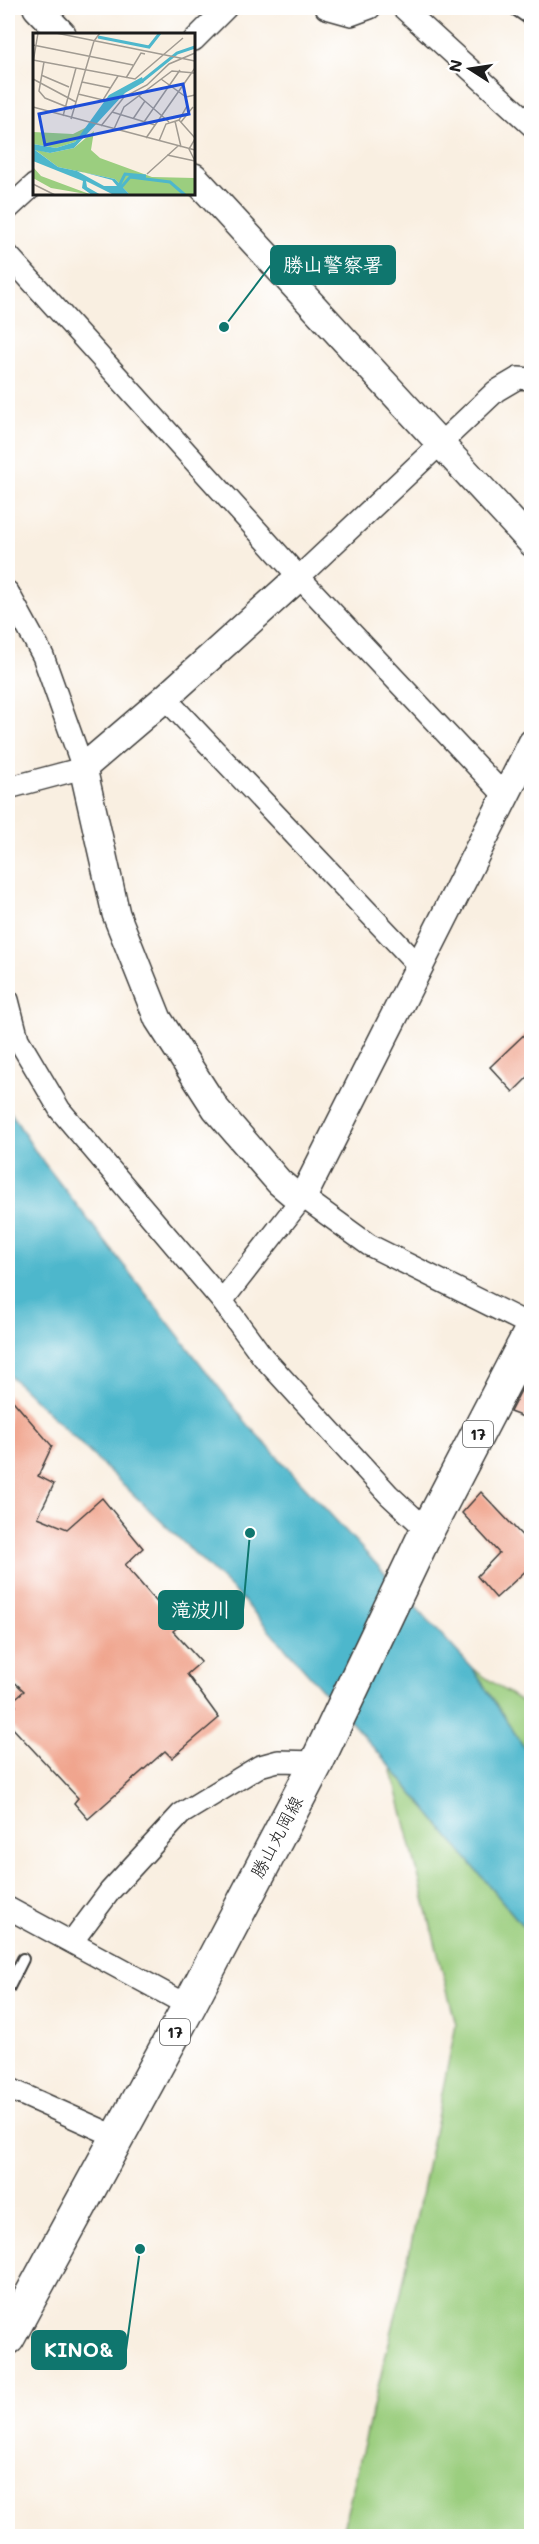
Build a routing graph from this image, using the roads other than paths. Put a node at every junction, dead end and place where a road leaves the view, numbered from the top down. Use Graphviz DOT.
graph roads {
  1 [pos="37,8"];
  2 [pos="226,8"];
  3 [pos="326,8"];
  4 [pos="370,8"];
  5 [pos="403,8"];
  6 [pos="513,8"];
  7 [pos="531,21"];
  8 [pos="61,33"];
  9 [pos="195,39"];
  10 [pos="531,126"];
  11 [pos="195,178"];
  12 [pos="33,187"];
  13 [pos="8,209"];
  14 [pos="8,255"];
  15 [pos="531,379"];
  16 [pos="441,445"];
  17 [pos="531,543"];
  18 [pos="299,577"];
  19 [pos="8,592"];
  20 [pos="165,698"];
  21 [pos="531,743"];
  22 [pos="83,768"];
  23 [pos="8,788"];
  24 [pos="505,796"];
  25 [pos="419,966"];
  26 [pos="8,1000"];
  27 [pos="303,1197"];
  28 [pos="222,1301"];
  29 [pos="531,1327"];
  30 [pos="426,1535"];
  31 [pos="317,1762"];
  32 [pos="8,1908"];
  33 [pos="72,1942"];
  34 [pos="23,1959"];
  35 [pos="8,1989"];
  36 [pos="189,2006"];
  37 [pos="8,2088"];
  38 [pos="117,2137"];
  39 [pos="8,2338"];
  1 -- 8 [label="street"];
  2 -- 9 [label="street"];
  3 -- 4 [label="street"];
  5 -- 10 [label="street"];
  6 -- 7 [label="lane"];
  11 -- 16 [label="street"];
  12 -- 13 [label="street"];
  14 -- 18 [label="street"];
  15 -- 16 [label="street"];
  16 -- 17 [label="street"];
  16 -- 18 [label="street"];
  18 -- 20 [label="street"];
  18 -- 24 [label="street"];
  19 -- 22 [label="street"];
  20 -- 22 [label="street"];
  20 -- 25 [label="street"];
  21 -- 24 [label="street"];
  22 -- 23 [label="street"];
  22 -- 27 [label="street"];
  24 -- 25 [label="street"];
  25 -- 27 [label="street"];
  26 -- 28 [label="street"];
  27 -- 28 [label="street"];
  27 -- 29 [label="street"];
  28 -- 30 [label="street"];
  29 -- 30 [label="main road, 勝山丸岡線 / 17"];
  30 -- 31 [label="main road, 勝山丸岡線 / 17"];
  31 -- 33 [label="street"];
  31 -- 36 [label="main road, 勝山丸岡線 / 17"];
  32 -- 33 [label="street"];
  33 -- 36 [label="street"];
  34 -- 35 [label="lane"];
  36 -- 38 [label="main road, 勝山丸岡線 / 17"];
  37 -- 38 [label="street"];
  38 -- 39 [label="main road, 勝山丸岡線 / 17"];
}
